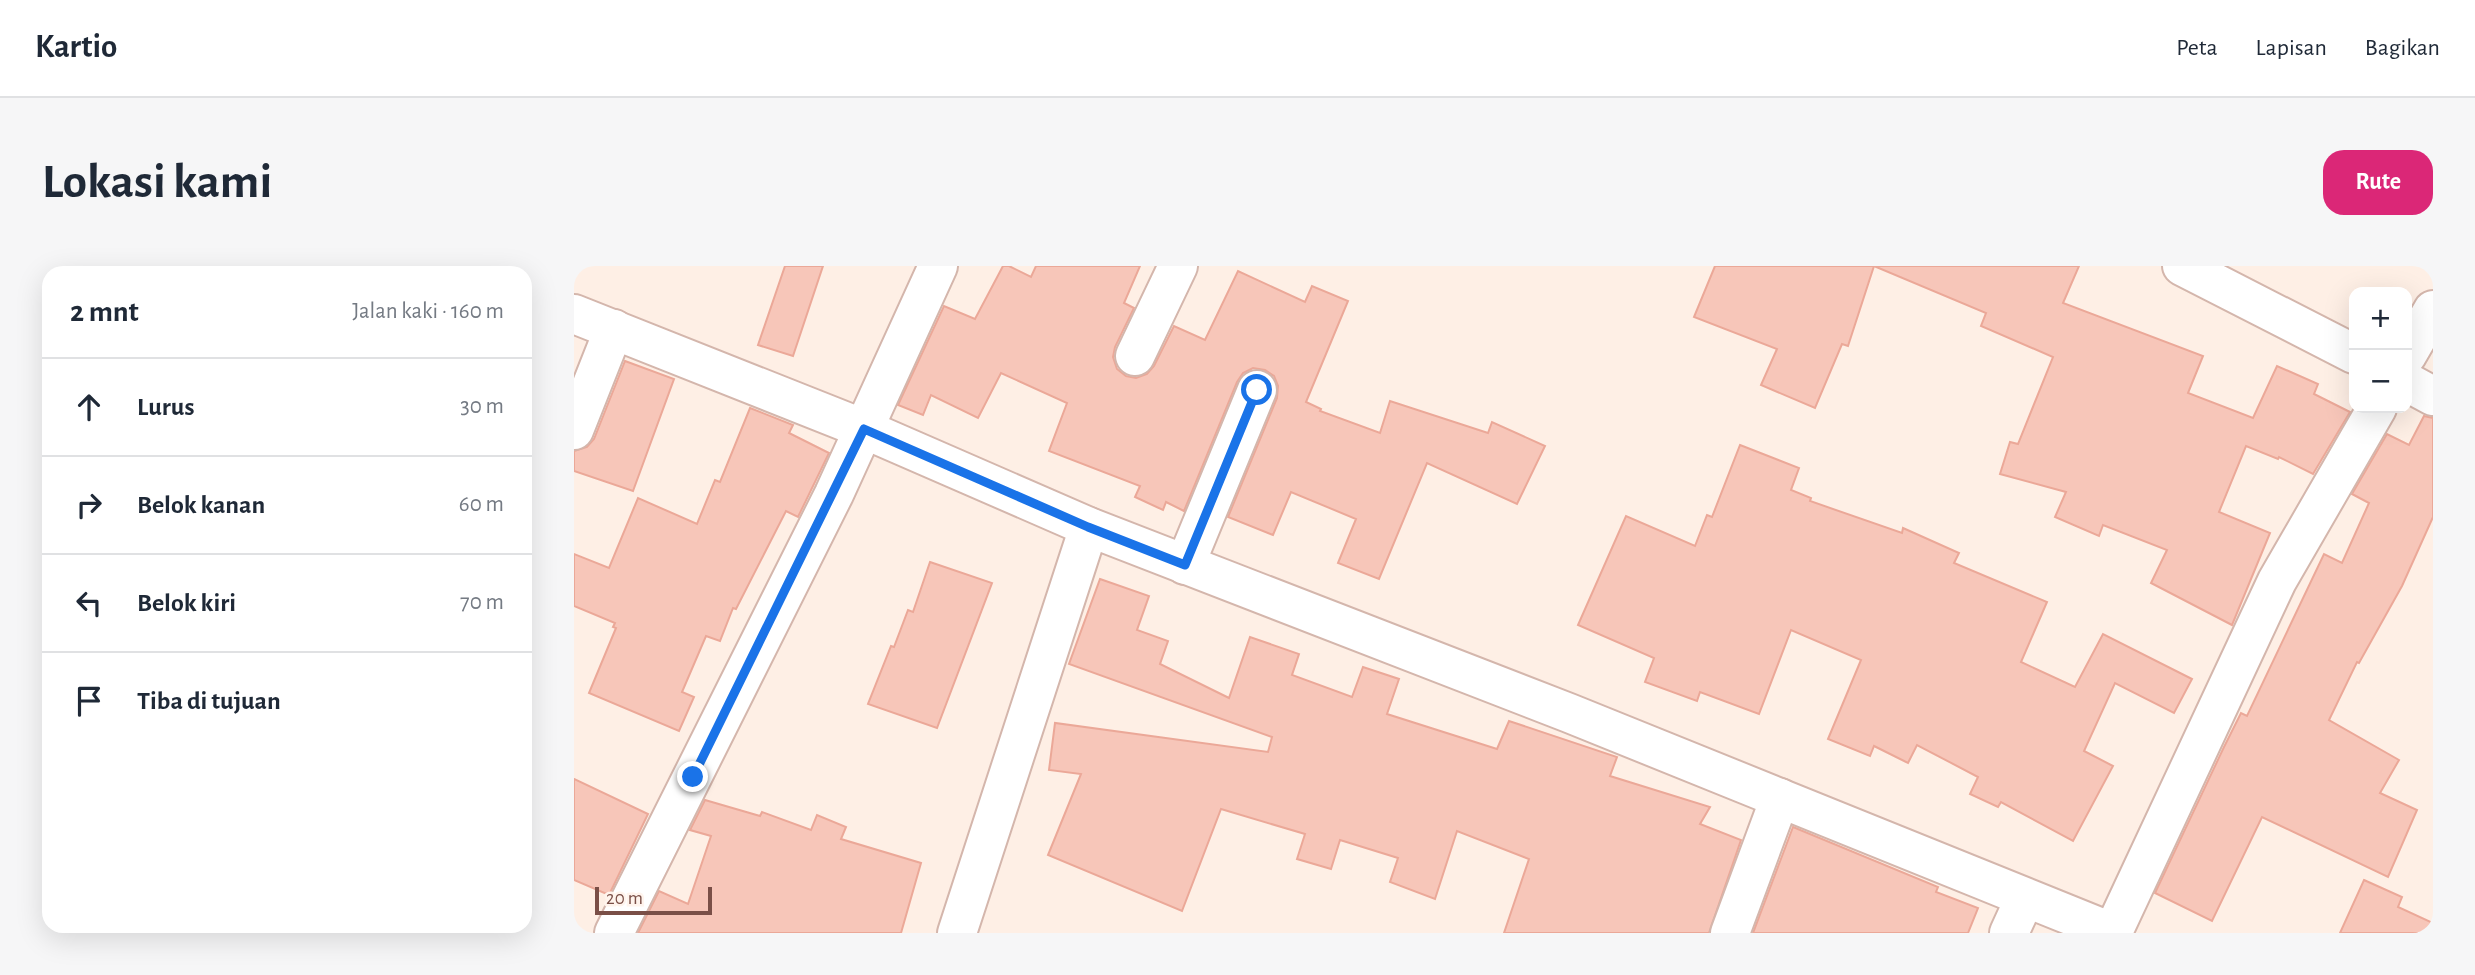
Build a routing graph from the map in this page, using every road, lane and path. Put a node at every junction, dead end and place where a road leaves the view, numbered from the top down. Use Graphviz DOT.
graph roads {
  1 [pos="938,266"];
  2 [pos="1178,266"];
  3 [pos="2182,266"];
  4 [pos="2433,310"];
  5 [pos="574,314"];
  6 [pos="614,329"];
  7 [pos="2410,350"];
  8 [pos="2349,351"];
  9 [pos="1135,356"];
  10 [pos="2412,385"];
  11 [pos="1257,390"];
  12 [pos="2433,396"];
  13 [pos="2373,413"];
  14 [pos="864,429"];
  15 [pos="574,430"];
  16 [pos="1088,527"];
  17 [pos="1185,565"];
  18 [pos="1780,798"];
  19 [pos="2025,898"];
  20 [pos="614,933"];
  21 [pos="957,933"];
  22 [pos="1730,933"];
  23 [pos="2009,933"];
  24 [pos="2114,933"];
  1 -- 14 [label="street"];
  2 -- 9 [label="street"];
  3 -- 8 [label="street"];
  4 -- 7 [label="street"];
  5 -- 6 [label="street"];
  6 -- 14 [label="street"];
  6 -- 15 [label="street"];
  10 -- 12 [label="street"];
  11 -- 17 [label="street"];
  13 -- 24 [label="street"];
  14 -- 16 [label="street"];
  14 -- 20 [label="street"];
  16 -- 17 [label="street"];
  16 -- 21 [label="street"];
  17 -- 18 [label="street"];
  18 -- 19 [label="street"];
  18 -- 22 [label="street"];
  19 -- 23 [label="street"];
  19 -- 24 [label="street"];
}
